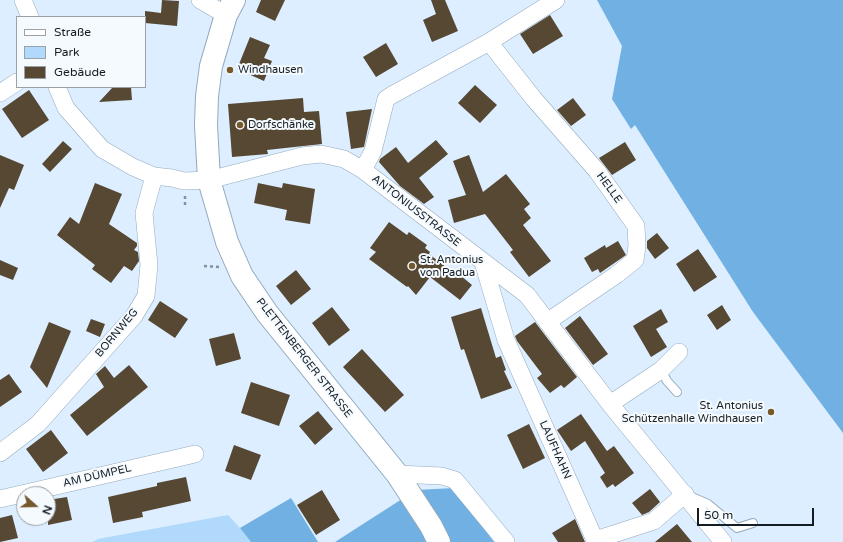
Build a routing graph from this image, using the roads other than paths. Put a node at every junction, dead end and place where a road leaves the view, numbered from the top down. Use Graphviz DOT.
graph roads {
  1 [pos="23,0"];
  2 [pos="200,0"];
  3 [pos="556,0"];
  4 [pos="230,8"];
  5 [pos="30,16"];
  6 [pos="489,42"];
  7 [pos="16,83"];
  8 [pos="57,88"];
  9 [pos="0,93"];
  10 [pos="363,170"];
  11 [pos="154,176"];
  12 [pos="209,180"];
  13 [pos="483,262"];
  14 [pos="548,322"];
  15 [pos="679,352"];
  16 [pos="662,370"];
  17 [pos="678,392"];
  18 [pos="610,404"];
  19 [pos="0,453"];
  20 [pos="194,454"];
  21 [pos="397,474"];
  22 [pos="685,494"];
  23 [pos="0,499"];
  24 [pos="753,523"];
  25 [pos="439,542"];
  26 [pos="506,542"];
  27 [pos="723,542"];
  1 -- 5 [label="street"];
  2 -- 4 [label="street"];
  3 -- 6 [label="street"];
  4 -- 12 [label="main road, PLETTENBERGER STRASSE"];
  6 -- 10 [label="street"];
  6 -- 14 [label="street, HELLE"];
  7 -- 9 [label="street"];
  8 -- 11 [label="street, ANTONIUSSTRASSE"];
  10 -- 12 [label="street, ANTONIUSSTRASSE"];
  10 -- 13 [label="street, ANTONIUSSTRASSE"];
  11 -- 12 [label="street, ANTONIUSSTRASSE"];
  11 -- 19 [label="street, BORNWEG"];
  12 -- 21 [label="main road, PLETTENBERGER STRASSE"];
  13 -- 14 [label="street, ANTONIUSSTRASSE"];
  13 -- 22 [label="street, LAUFHAHN"];
  14 -- 18 [label="street, ANTONIUSSTRASSE"];
  15 -- 16 [label="street"];
  16 -- 17 [label="lane"];
  16 -- 18 [label="street"];
  18 -- 22 [label="street, ANTONIUSSTRASSE"];
  20 -- 23 [label="street, AM DÜMPEL"];
  21 -- 25 [label="main road, PLETTENBERGER STRASSE"];
  21 -- 26 [label="street"];
  22 -- 24 [label="lane"];
  22 -- 27 [label="street, ANTONIUSSTRASSE"];
}
